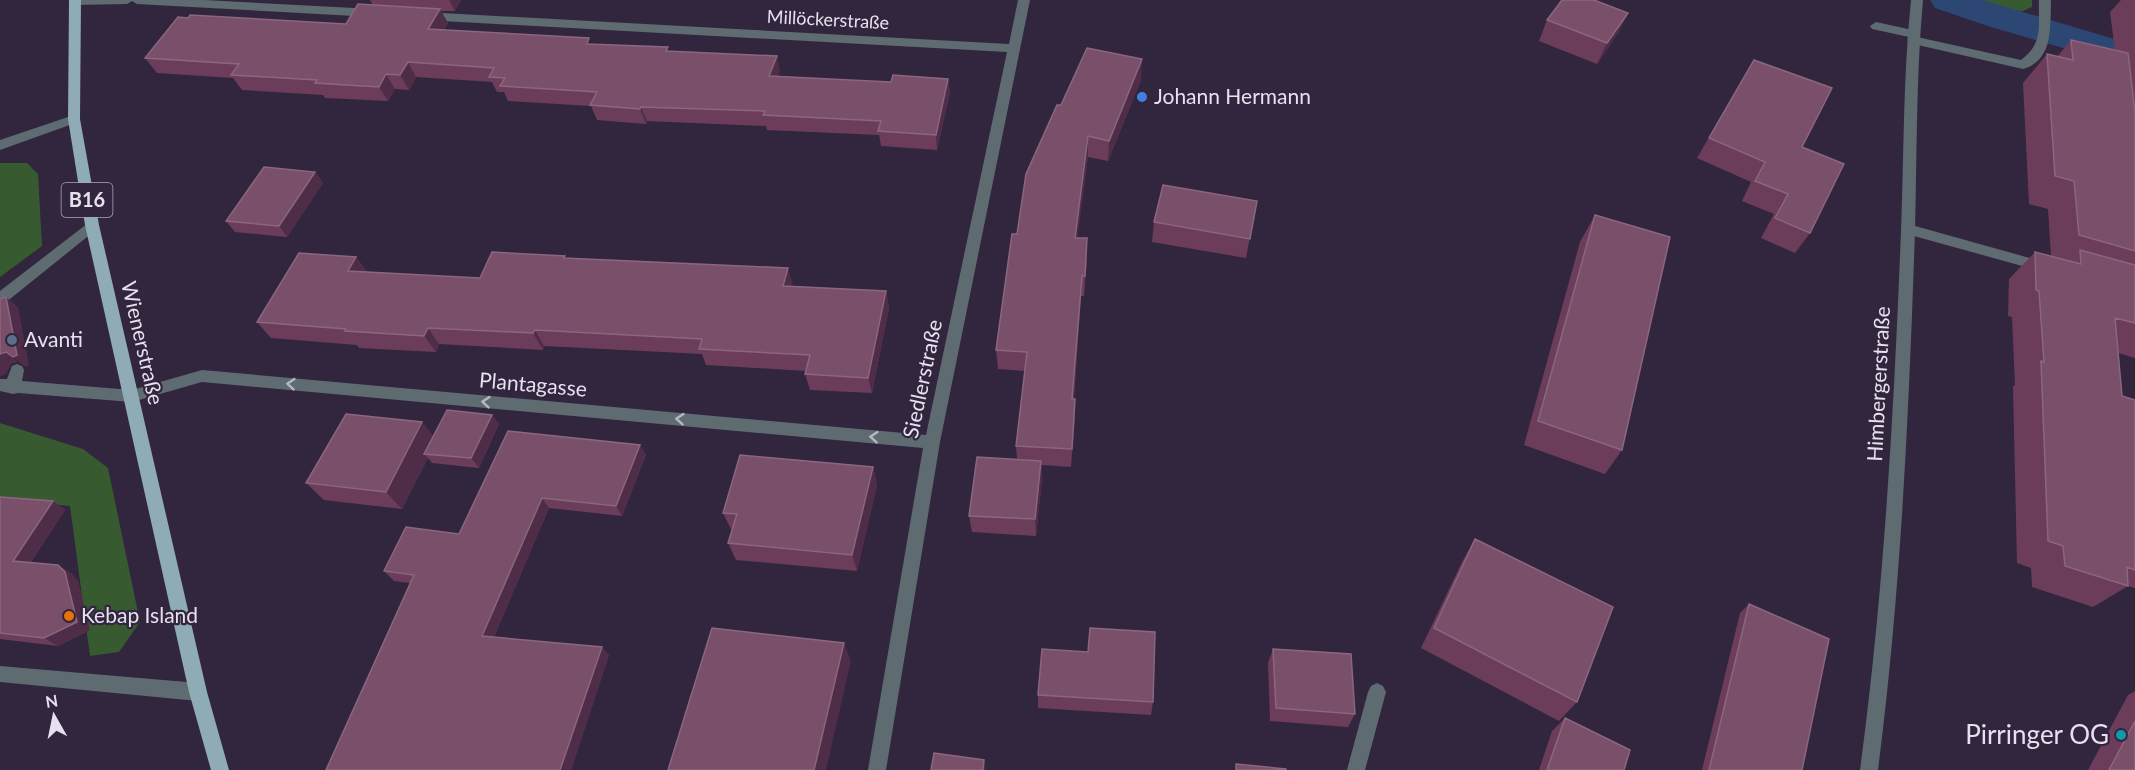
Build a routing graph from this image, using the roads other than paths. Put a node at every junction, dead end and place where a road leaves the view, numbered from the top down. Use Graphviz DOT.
graph roads {
  1 [pos="127,0"];
  2 [pos="137,0"];
  3 [pos="1024,0"];
  4 [pos="1917,0"];
  5 [pos="2045,0"];
  6 [pos="75,1"];
  7 [pos="386,14"];
  8 [pos="410,15"];
  9 [pos="1876,26"];
  10 [pos="1913,37"];
  11 [pos="1014,48"];
  12 [pos="74,119"];
  13 [pos="0,145"];
  14 [pos="92,225"];
  15 [pos="1908,230"];
  16 [pos="2056,271"];
  17 [pos="2,304"];
  18 [pos="17,370"];
  19 [pos="6,386"];
  20 [pos="132,396"];
  21 [pos="932,442"];
  22 [pos="0,674"];
  23 [pos="198,692"];
  24 [pos="1377,693"];
  25 [pos="220,770"];
  26 [pos="877,770"];
  27 [pos="1356,770"];
  28 [pos="1869,770"];
  1 -- 6 [label="street"];
  2 -- 7 [label="street"];
  3 -- 11 [label="street, Siedlerstraße"];
  4 -- 10 [label="street, Himbergerstraße"];
  5 -- 10 [label="street"];
  6 -- 12 [label="main road, Wienerstraße / B16"];
  8 -- 11 [label="street, Millöckerstraße"];
  9 -- 10 [label="street"];
  10 -- 15 [label="street, Himbergerstraße"];
  11 -- 21 [label="street, Siedlerstraße"];
  12 -- 13 [label="street"];
  12 -- 14 [label="main road, Wienerstraße / B16"];
  14 -- 17 [label="street"];
  14 -- 20 [label="main road, Wienerstraße / B16"];
  15 -- 16 [label="street"];
  15 -- 28 [label="street, Himbergerstraße"];
  18 -- 19 [label="street"];
  19 -- 20 [label="street, Plantagasse"];
  21 -- 20 [label="street, Plantagasse, one-way"];
  20 -- 23 [label="main road, Wienerstraße / B16"];
  21 -- 26 [label="street, Siedlerstraße"];
  22 -- 23 [label="street"];
  23 -- 25 [label="main road, Wienerstraße / B16"];
  24 -- 27 [label="street"];
}
